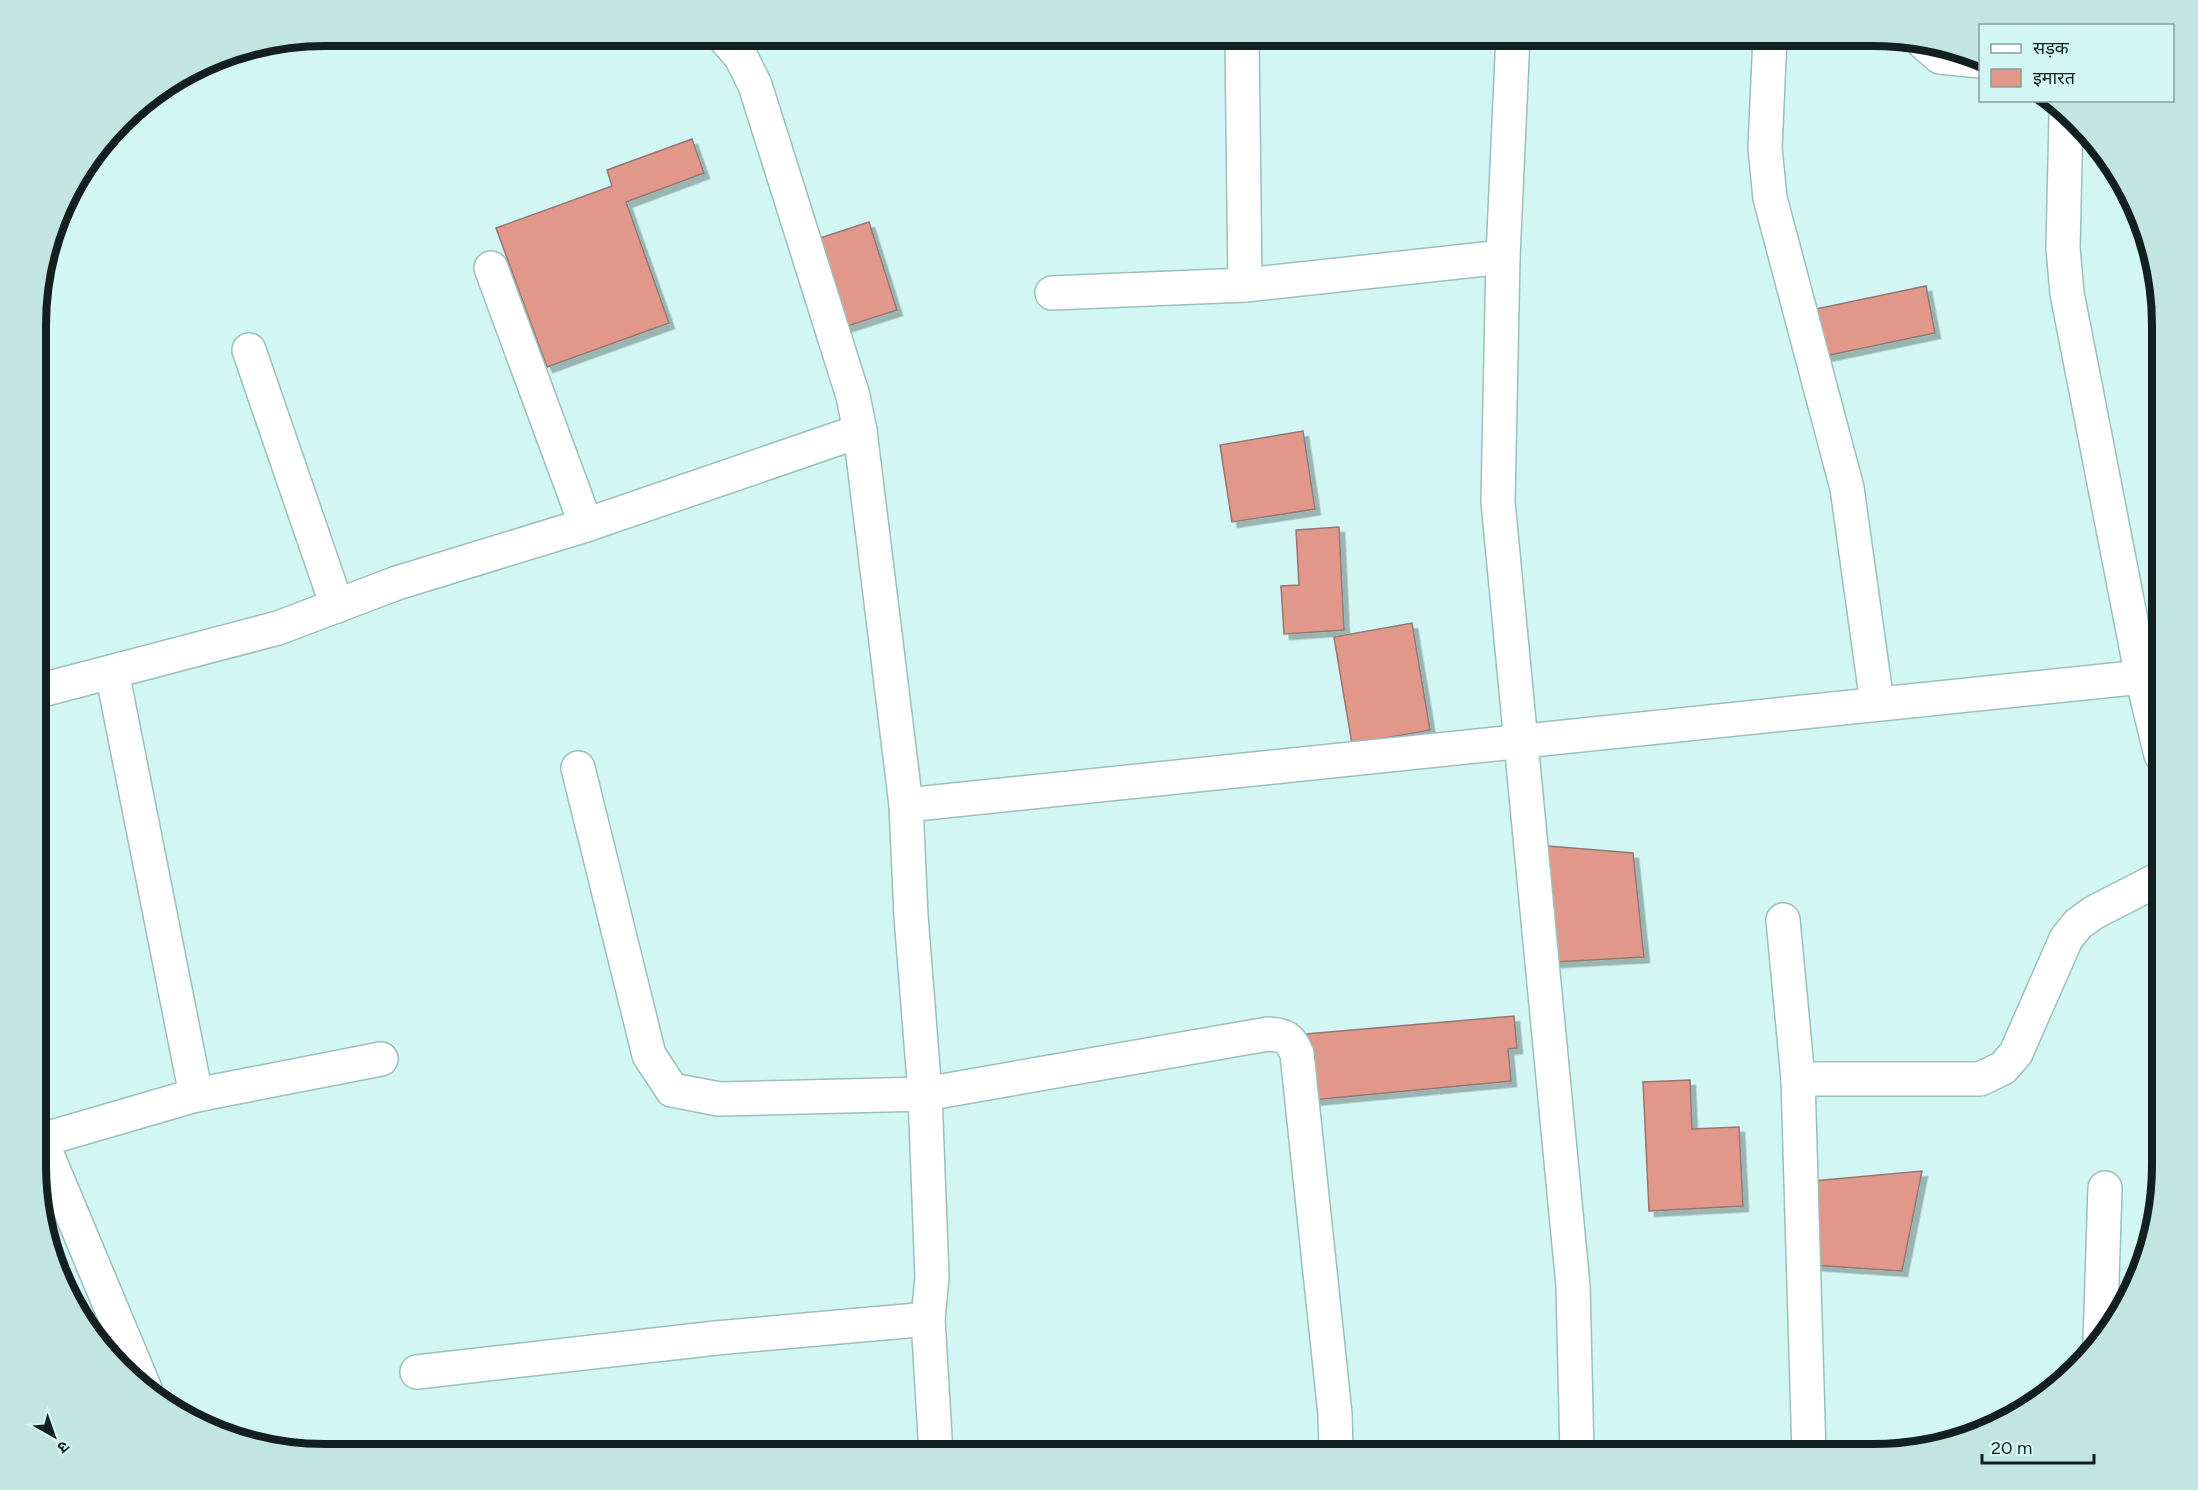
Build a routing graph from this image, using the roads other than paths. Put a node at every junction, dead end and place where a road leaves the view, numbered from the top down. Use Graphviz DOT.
graph roads {
  1 [pos="742,46"];
  2 [pos="1242,46"];
  3 [pos="1513,46"];
  4 [pos="1770,46"];
  5 [pos="1937,54"];
  6 [pos="1952,58"];
  7 [pos="2066,124"];
  8 [pos="1503,257"];
  9 [pos="491,268"];
  10 [pos="1245,285"];
  11 [pos="1052,293"];
  12 [pos="249,351"];
  13 [pos="860,431"];
  14 [pos="586,525"];
  15 [pos="337,606"];
  16 [pos="112,672"];
  17 [pos="2142,677"];
  18 [pos="46,689"];
  19 [pos="1877,703"];
  20 [pos="2152,718"];
  21 [pos="1520,742"];
  22 [pos="578,768"];
  23 [pos="906,805"];
  24 [pos="2152,883"];
  25 [pos="1784,920"];
  26 [pos="381,1059"];
  27 [pos="1798,1079"];
  28 [pos="926,1094"];
  29 [pos="196,1095"];
  30 [pos="46,1139"];
  31 [pos="46,1155"];
  32 [pos="2105,1188"];
  33 [pos="928,1319"];
  34 [pos="2101,1324"];
  35 [pos="137,1369"];
  36 [pos="417,1372"];
  37 [pos="935,1444"];
  38 [pos="1336,1444"];
  39 [pos="1577,1444"];
  40 [pos="1809,1444"];
  1 -- 13 [label="street"];
  2 -- 10 [label="street"];
  3 -- 8 [label="street"];
  4 -- 19 [label="street"];
  5 -- 6 [label="street"];
  7 -- 17 [label="street"];
  8 -- 10 [label="street"];
  8 -- 21 [label="street"];
  9 -- 14 [label="street"];
  10 -- 11 [label="street"];
  12 -- 15 [label="street"];
  13 -- 14 [label="street"];
  13 -- 23 [label="street"];
  14 -- 15 [label="street"];
  15 -- 16 [label="street"];
  16 -- 18 [label="street"];
  16 -- 29 [label="street"];
  17 -- 19 [label="street"];
  17 -- 20 [label="street"];
  19 -- 21 [label="street"];
  21 -- 23 [label="street"];
  21 -- 39 [label="street"];
  22 -- 28 [label="street"];
  23 -- 28 [label="street"];
  24 -- 27 [label="street"];
  25 -- 27 [label="street"];
  26 -- 29 [label="street"];
  27 -- 40 [label="street"];
  28 -- 33 [label="street"];
  28 -- 38 [label="street"];
  29 -- 30 [label="street"];
  31 -- 35 [label="street"];
  32 -- 34 [label="street"];
  33 -- 36 [label="street"];
  33 -- 37 [label="street"];
}
